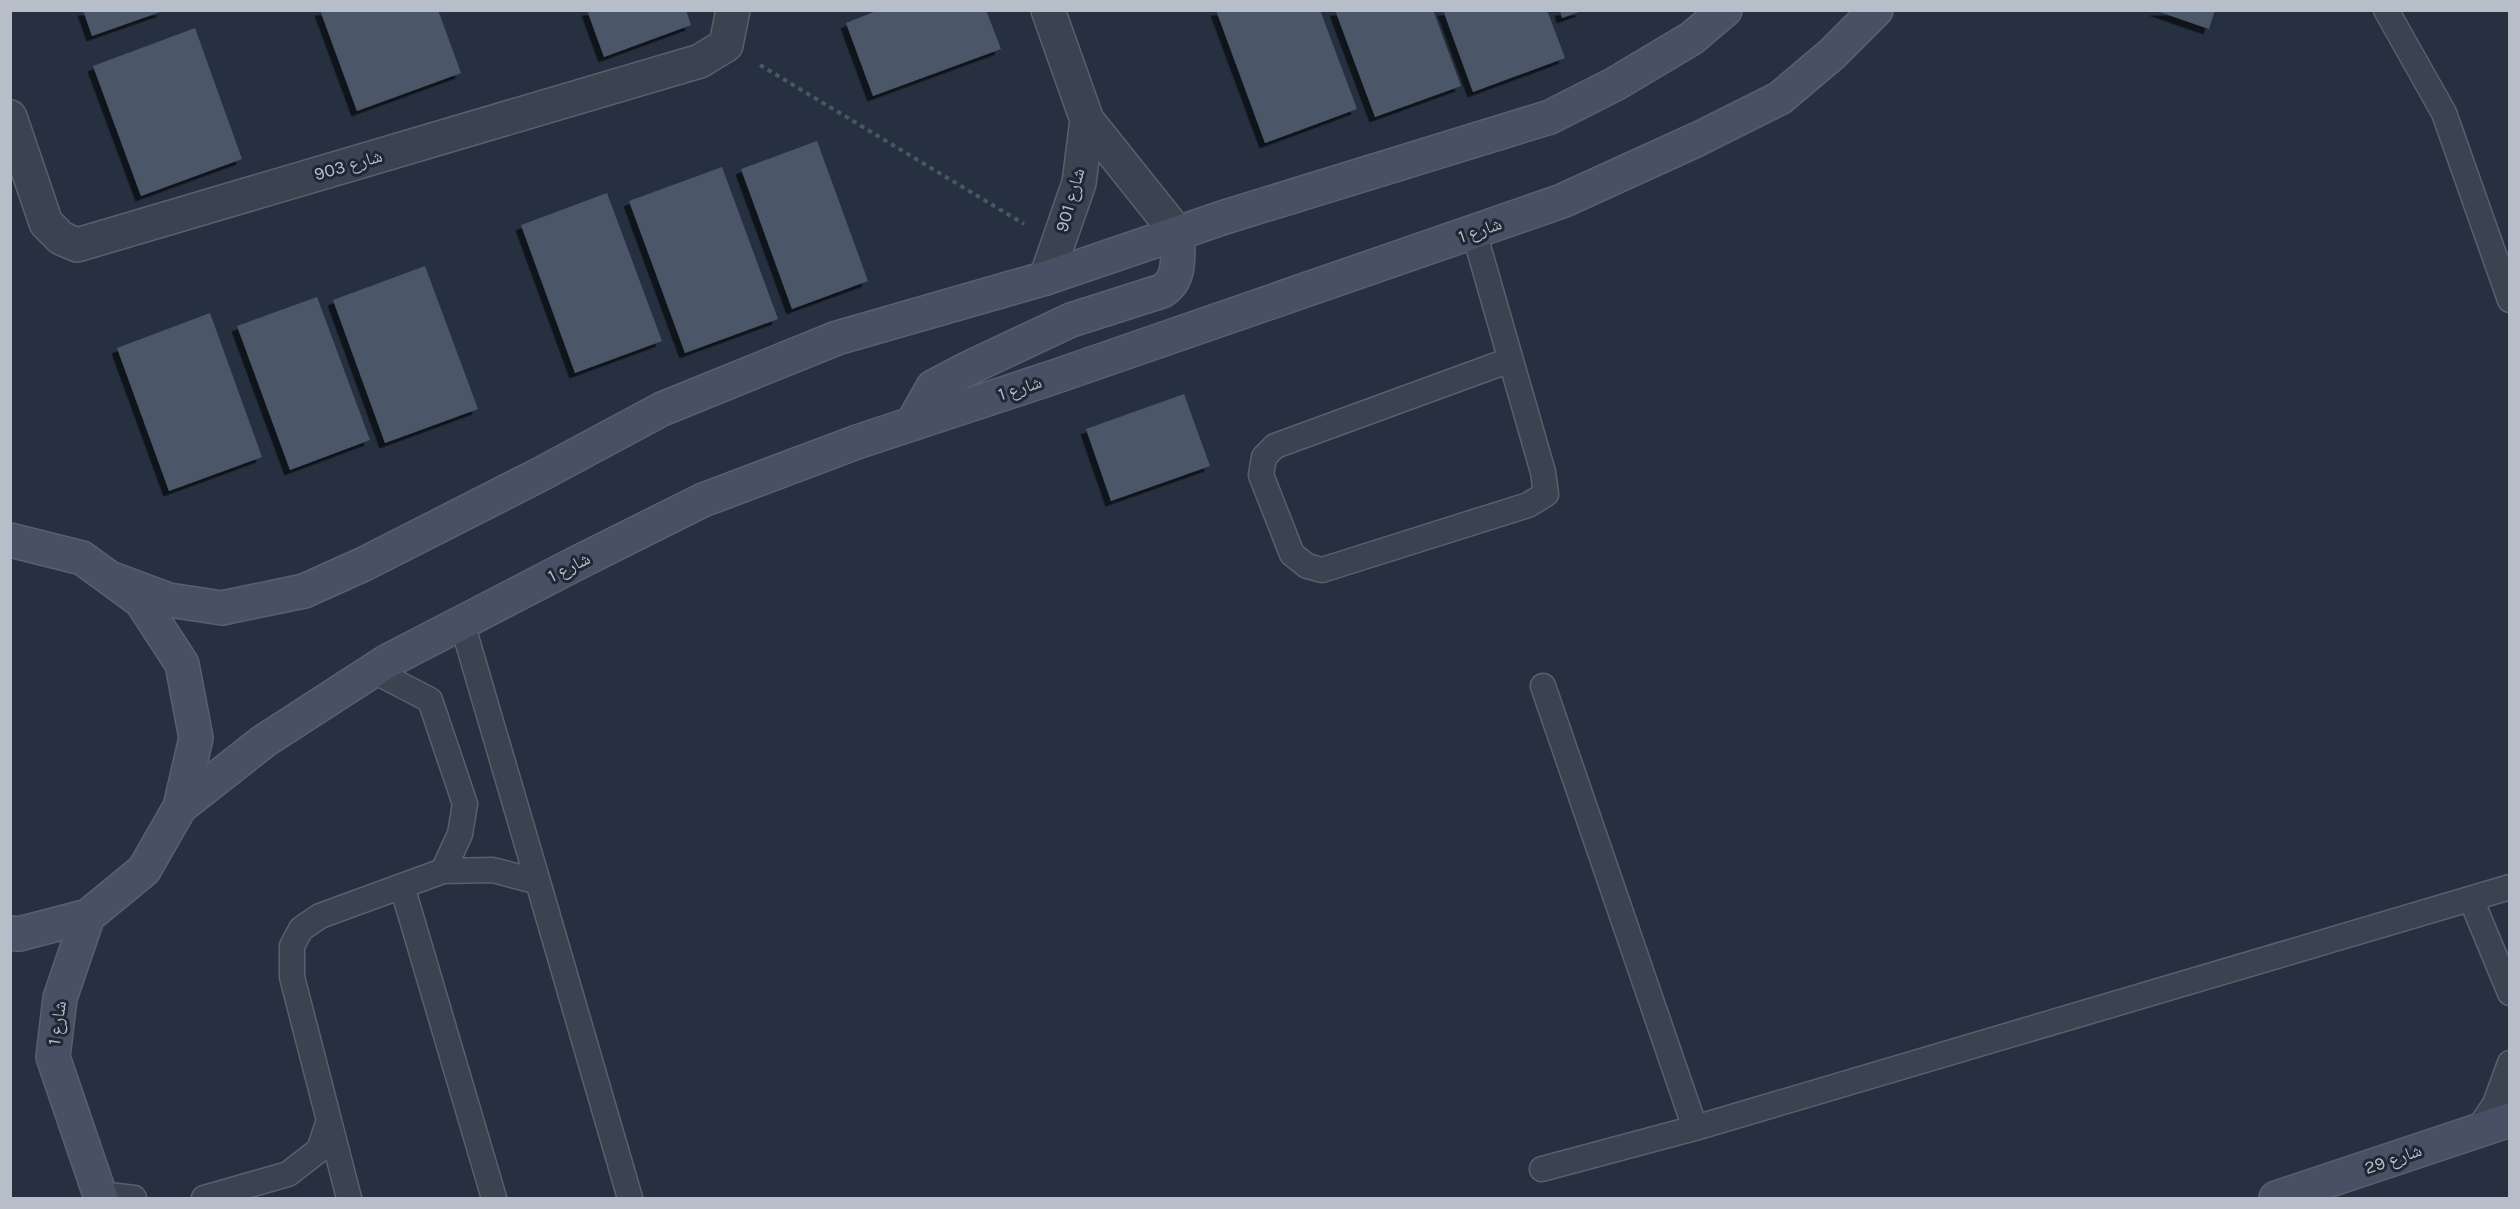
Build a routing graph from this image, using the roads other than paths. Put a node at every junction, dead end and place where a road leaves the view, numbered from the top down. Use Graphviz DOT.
graph roads {
  1 [pos="733,10"];
  2 [pos="1048,10"];
  3 [pos="1725,10"];
  4 [pos="1876,10"];
  5 [pos="2386,10"];
  6 [pos="10,117"];
  7 [pos="1087,120"];
  8 [pos="1474,232"];
  9 [pos="1178,234"];
  10 [pos="1046,278"];
  11 [pos="2510,300"];
  12 [pos="1510,360"];
  13 [pos="912,424"];
  14 [pos="10,540"];
  15 [pos="110,578"];
  16 [pos="462,623"];
  17 [pos="372,670"];
  18 [pos="1543,686"];
  19 [pos="180,807"];
  20 [pos="443,871"];
  21 [pos="2510,874"];
  22 [pos="538,882"];
  23 [pos="402,886"];
  24 [pos="2490,893"];
  25 [pos="88,916"];
  26 [pos="10,933"];
  27 [pos="2510,993"];
  28 [pos="2510,1063"];
  29 [pos="2510,1120"];
  30 [pos="328,1124"];
  31 [pos="1695,1128"];
  32 [pos="2477,1131"];
  33 [pos="1542,1169"];
  34 [pos="100,1196"];
  35 [pos="134,1198"];
  36 [pos="204,1198"];
  37 [pos="349,1198"];
  38 [pos="494,1198"];
  39 [pos="630,1198"];
  40 [pos="2276,1198"];
  1 -- 6 [label="street, شارع 903"];
  2 -- 7 [label="street, شارع 901"];
  3 -- 9 [label="street"];
  4 -- 8 [label="street, شارع 1"];
  5 -- 11 [label="lane"];
  7 -- 9 [label="street, شارع 901"];
  7 -- 10 [label="street, شارع 901"];
  8 -- 12 [label="lane"];
  8 -- 13 [label="street, شارع 1"];
  9 -- 10 [label="street"];
  9 -- 13 [label="street"];
  10 -- 15 [label="street"];
  12 -- 12 [label="lane"];
  13 -- 16 [label="street, شارع 1"];
  14 -- 15 [label="street"];
  15 -- 19 [label="street"];
  16 -- 17 [label="street, شارع 1"];
  16 -- 22 [label="lane"];
  17 -- 19 [label="street, شارع 1"];
  17 -- 20 [label="lane"];
  18 -- 31 [label="lane"];
  19 -- 25 [label="street"];
  20 -- 22 [label="lane"];
  20 -- 23 [label="lane"];
  21 -- 24 [label="lane"];
  22 -- 39 [label="lane"];
  23 -- 30 [label="lane"];
  23 -- 38 [label="lane"];
  24 -- 27 [label="lane"];
  24 -- 31 [label="lane"];
  25 -- 26 [label="street"];
  25 -- 34 [label="street, شارع 1"];
  28 -- 32 [label="lane"];
  29 -- 32 [label="street, شارع 29"];
  30 -- 36 [label="lane"];
  30 -- 37 [label="lane"];
  31 -- 33 [label="lane"];
  32 -- 40 [label="street, شارع 29"];
  34 -- 35 [label="lane"];
}
